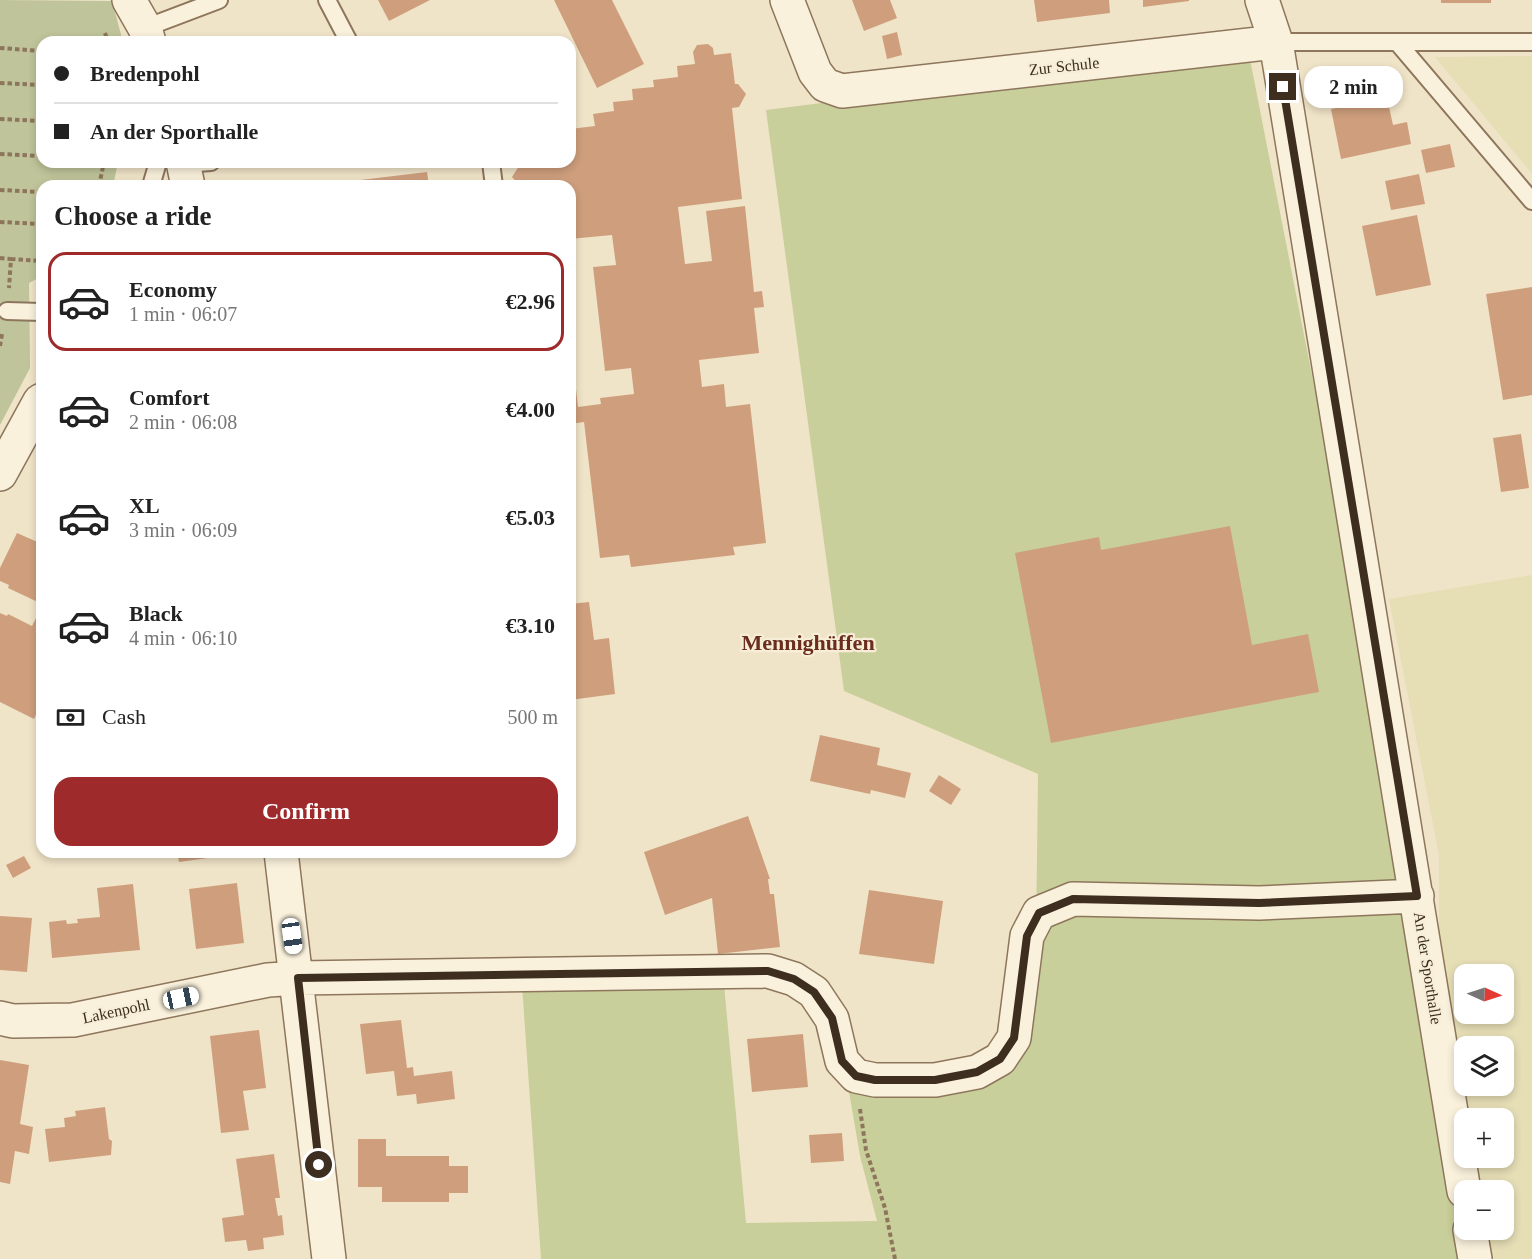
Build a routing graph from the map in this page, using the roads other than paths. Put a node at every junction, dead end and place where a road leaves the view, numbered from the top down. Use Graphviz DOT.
graph roads {
  1 [pos="129,0"];
  2 [pos="219,0"];
  3 [pos="327,0"];
  4 [pos="787,0"];
  5 [pos="1262,0"];
  6 [pos="147,35"];
  7 [pos="346,36"];
  8 [pos="1276,42"];
  9 [pos="1397,42"];
  10 [pos="1532,42"];
  11 [pos="183,168"];
  12 [pos="162,180"];
  13 [pos="1532,201"];
  14 [pos="7,311"];
  15 [pos="36,312"];
  16 [pos="36,411"];
  17 [pos="0,474"];
  18 [pos="282,858"];
  19 [pos="1417,896"];
  20 [pos="298,978"];
  21 [pos="0,1018"];
  22 [pos="1462,1180"];
  23 [pos="1472,1240"];
  24 [pos="329,1259"];
  25 [pos="1475,1259"];
  1 -- 6 [label="street"];
  2 -- 6 [label="lane"];
  3 -- 7 [label="lane"];
  4 -- 8 [label="street, Zur Schule"];
  5 -- 8 [label="street, An der Sporthalle"];
  8 -- 9 [label="lane, Zur Schule"];
  8 -- 19 [label="street, An der Sporthalle"];
  9 -- 10 [label="lane, Zur Schule"];
  9 -- 13 [label="lane"];
  11 -- 12 [label="lane"];
  14 -- 15 [label="lane"];
  16 -- 17 [label="street"];
  18 -- 20 [label="street"];
  19 -- 20 [label="street, Lakenpohl"];
  19 -- 22 [label="street, An der Sporthalle"];
  20 -- 21 [label="street, Lakenpohl"];
  20 -- 24 [label="street"];
  23 -- 25 [label="street"];
}
